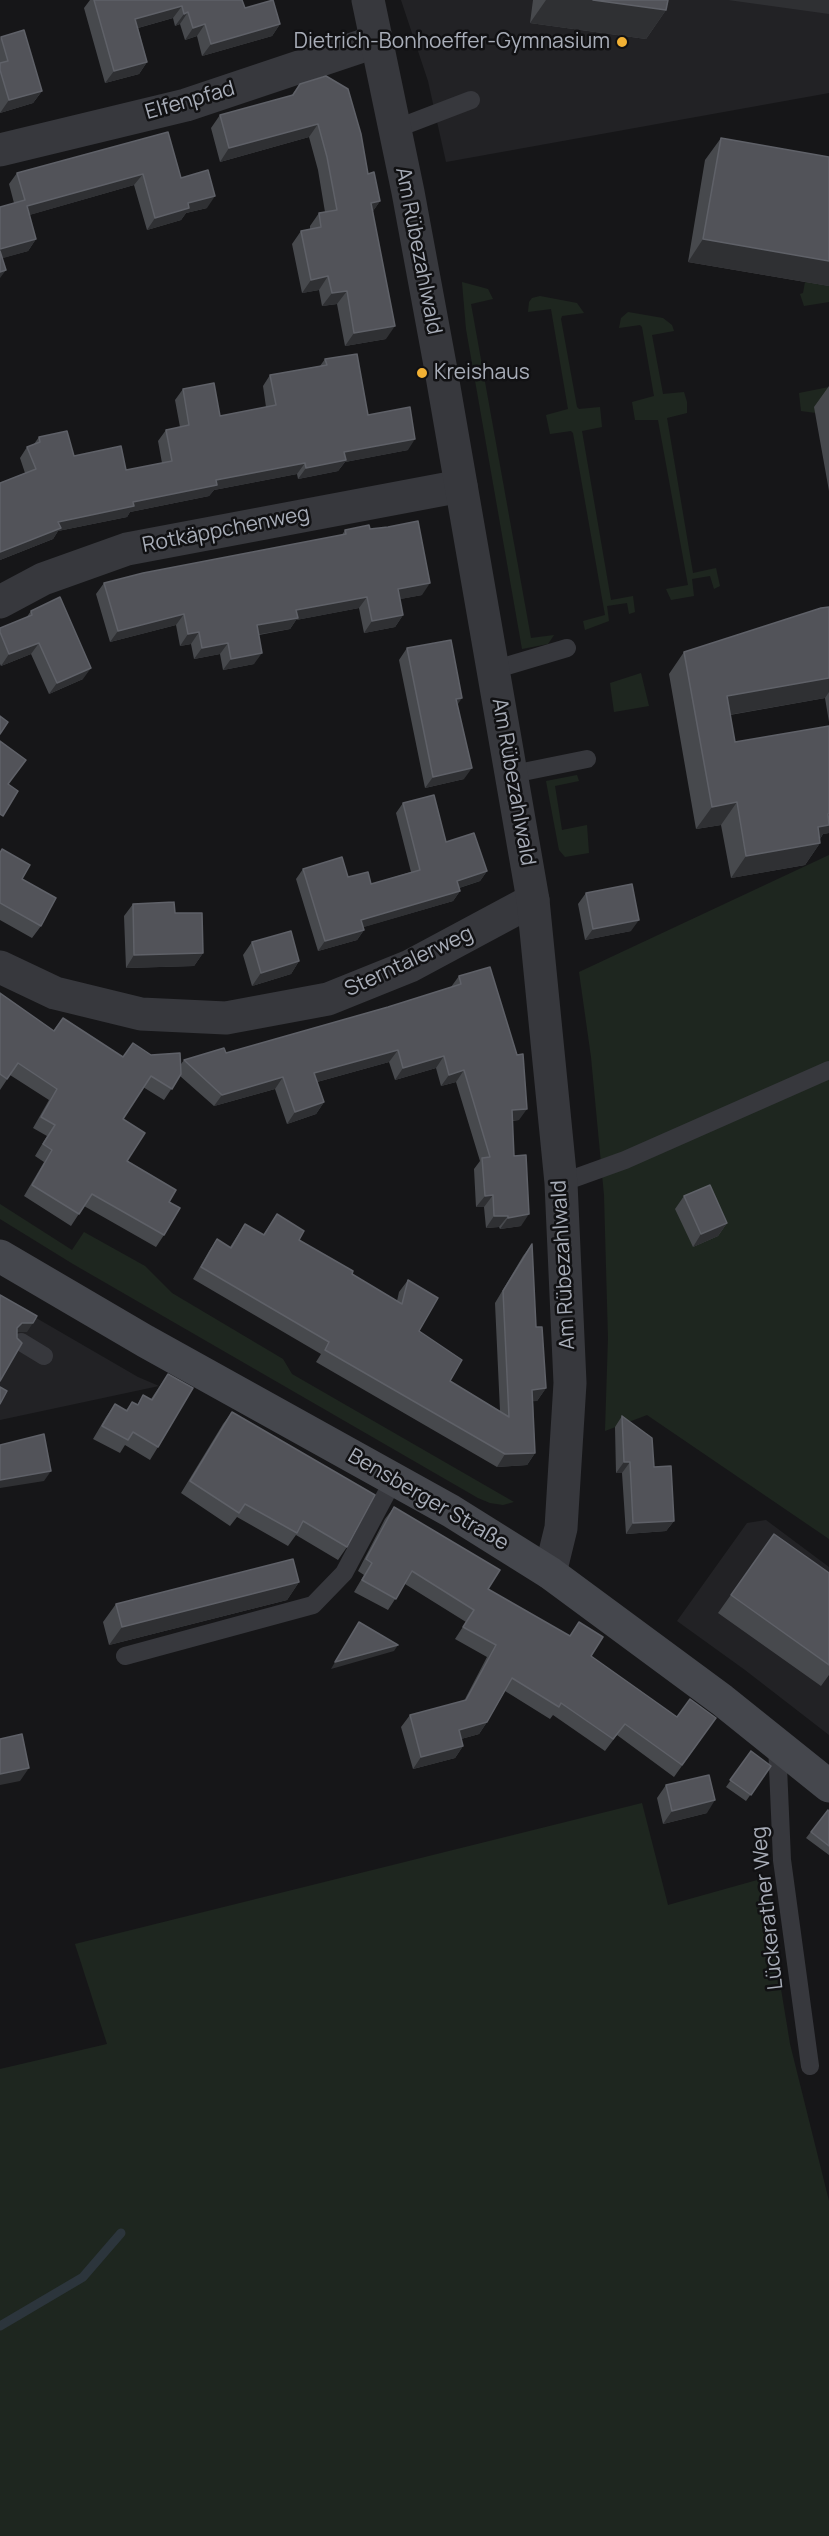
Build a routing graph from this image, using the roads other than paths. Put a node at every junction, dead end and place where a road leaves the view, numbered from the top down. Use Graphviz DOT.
graph roads {
  1 [pos="368,0"];
  2 [pos="377,41"];
  3 [pos="471,100"];
  4 [pos="395,129"];
  5 [pos="0,150"];
  6 [pos="461,486"];
  7 [pos="0,602"];
  8 [pos="567,648"];
  9 [pos="493,670"];
  10 [pos="587,759"];
  11 [pos="513,774"];
  12 [pos="533,900"];
  13 [pos="0,968"];
  14 [pos="829,1070"];
  15 [pos="561,1183"];
  16 [pos="0,1256"];
  17 [pos="21,1342"];
  18 [pos="44,1356"];
  19 [pos="394,1479"];
  20 [pos="550,1573"];
  21 [pos="125,1656"];
  22 [pos="777,1744"];
  23 [pos="829,1786"];
  24 [pos="810,2066"];
  1 -- 2 [label="street, Am Rübezahlwald"];
  2 -- 4 [label="street, Am Rübezahlwald"];
  2 -- 5 [label="street, Elfenpfad"];
  3 -- 4 [label="lane"];
  4 -- 6 [label="street, Am Rübezahlwald"];
  6 -- 7 [label="street, Rotkäppchenweg"];
  6 -- 9 [label="street, Am Rübezahlwald"];
  8 -- 9 [label="lane"];
  9 -- 11 [label="street, Am Rübezahlwald"];
  10 -- 11 [label="lane"];
  11 -- 12 [label="street, Am Rübezahlwald"];
  12 -- 13 [label="street, Sterntalerweg"];
  12 -- 15 [label="street, Am Rübezahlwald"];
  14 -- 15 [label="lane"];
  15 -- 20 [label="street, Am Rübezahlwald"];
  16 -- 19 [label="main road, Bensberger Straße"];
  17 -- 18 [label="lane"];
  19 -- 20 [label="main road, Bensberger Straße"];
  19 -- 21 [label="lane"];
  20 -- 22 [label="main road, Bensberger Straße"];
  22 -- 23 [label="main road, Bensberger Straße"];
  22 -- 24 [label="lane, Lückerather Weg"];
}
